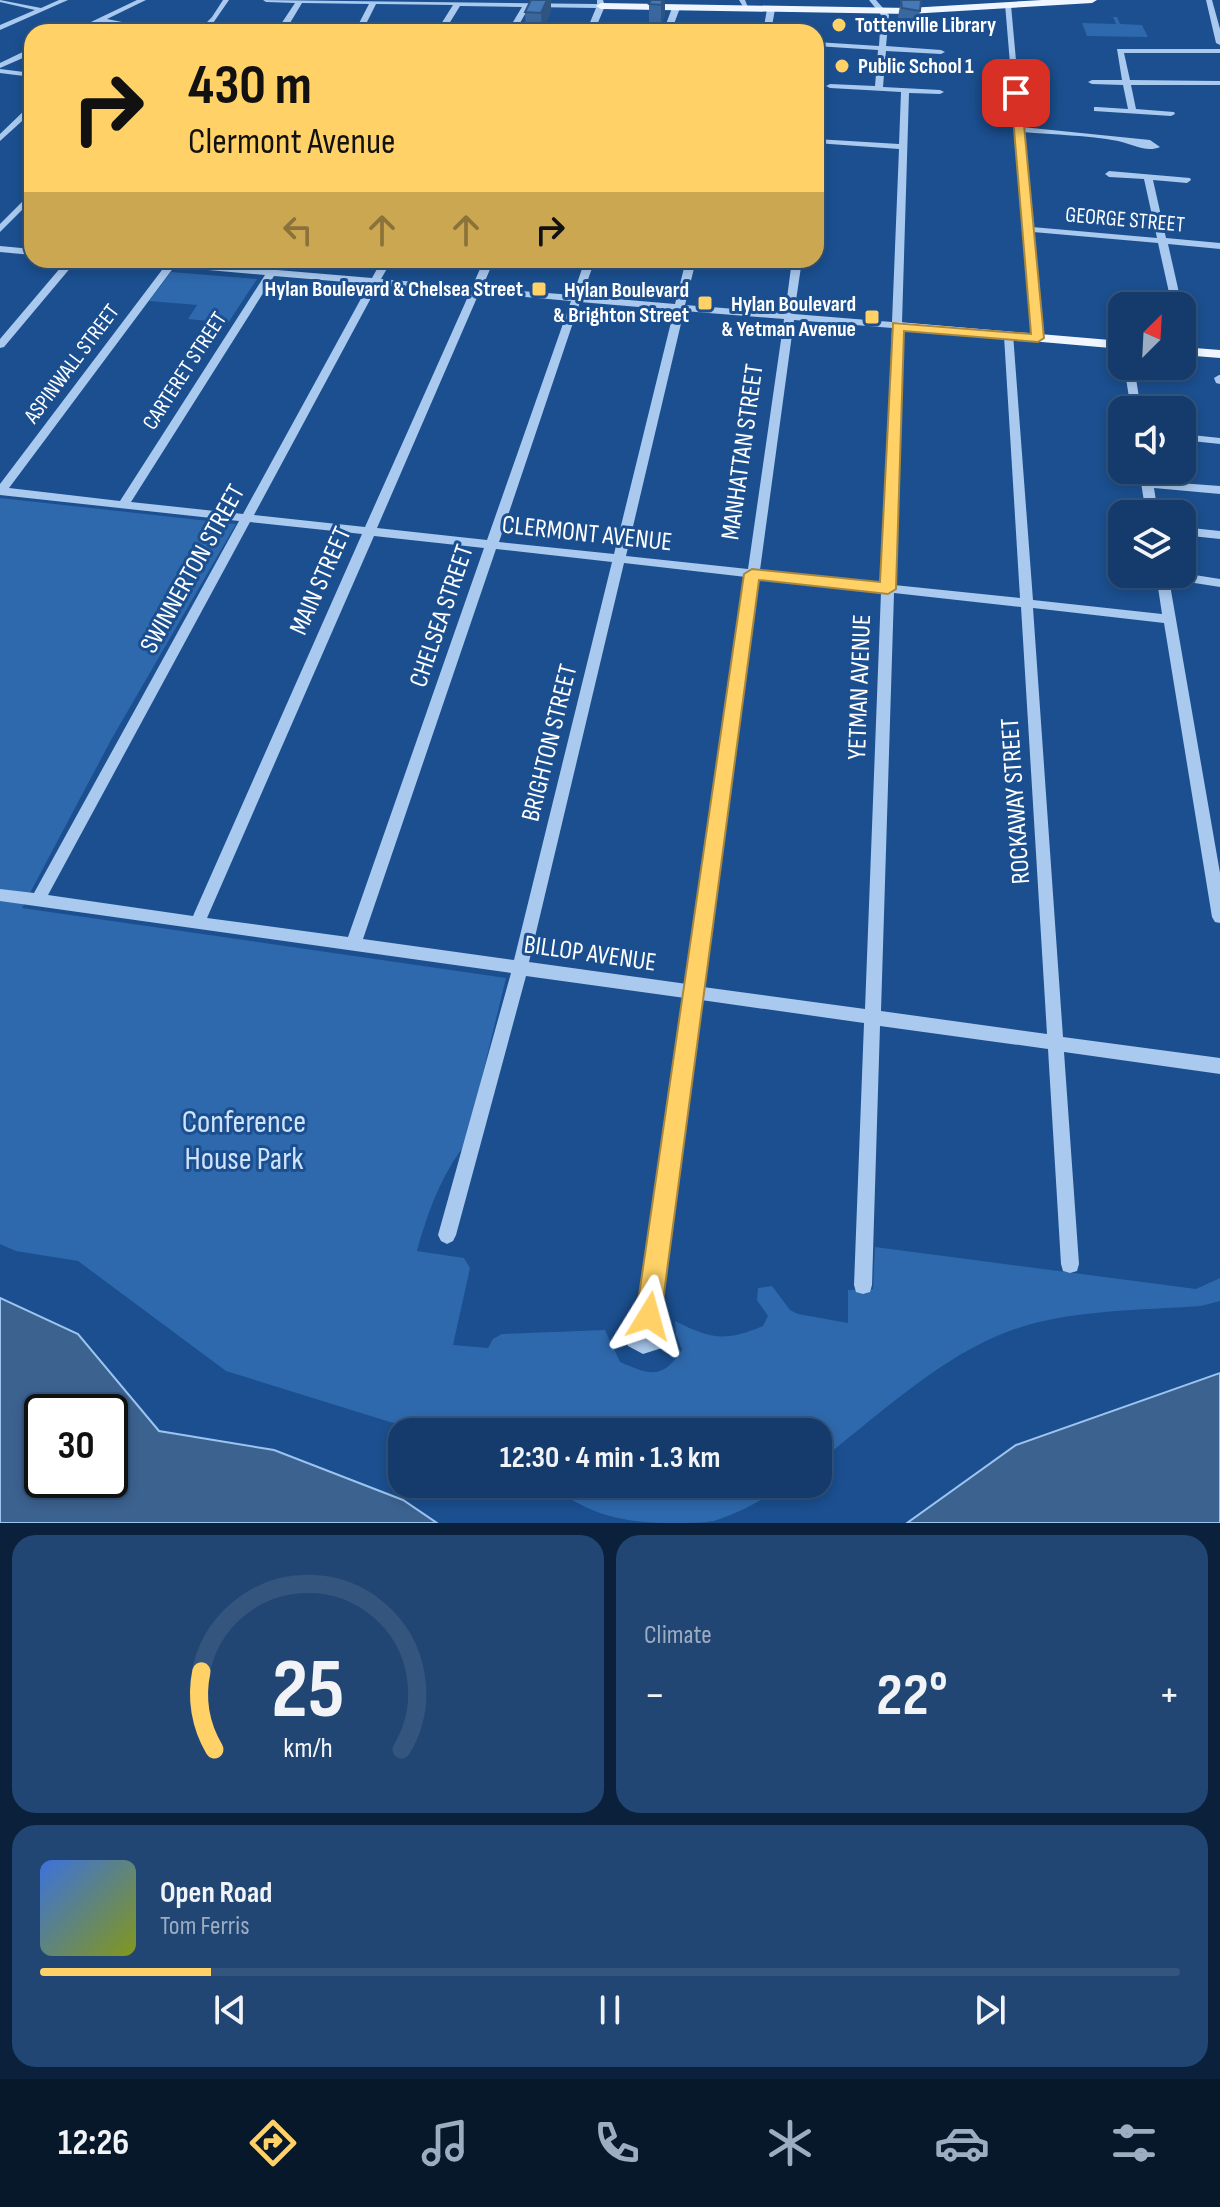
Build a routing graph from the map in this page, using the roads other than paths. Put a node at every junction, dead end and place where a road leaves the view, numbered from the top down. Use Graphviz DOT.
graph roads {
  1 [pos="0,0"];
  2 [pos="65,0"];
  3 [pos="143,0"];
  4 [pos="226,0"];
  5 [pos="266,0"];
  6 [pos="872,0"];
  7 [pos="1092,0"];
  8 [pos="1209,0"];
  9 [pos="300,1"];
  10 [pos="409,1"];
  11 [pos="1046,1"];
  12 [pos="374,2"];
  13 [pos="498,2"];
  14 [pos="422,3"];
  15 [pos="458,3"];
  16 [pos="600,3"];
  17 [pos="988,3"];
  18 [pos="744,4"];
  19 [pos="526,5"];
  20 [pos="1007,5"];
  21 [pos="676,8"];
  22 [pos="771,9"];
  23 [pos="43,10"];
  24 [pos="882,11"];
  25 [pos="452,17"];
  26 [pos="100,20"];
  27 [pos="91,24"];
  28 [pos="111,24"];
  29 [pos="208,24"];
  30 [pos="286,24"];
  31 [pos="363,24"];
  32 [pos="446,24"];
  33 [pos="515,24"];
  34 [pos="593,24"];
  35 [pos="670,24"];
  36 [pos="768,24"];
  37 [pos="0,28"];
  38 [pos="1220,43"];
  39 [pos="824,44"];
  40 [pos="883,48"];
  41 [pos="1220,51"];
  42 [pos="941,52"];
  43 [pos="24,56"];
  44 [pos="0,69"];
  45 [pos="24,74"];
  46 [pos="1127,81"];
  47 [pos="1092,82"];
  48 [pos="1220,83"];
  49 [pos="830,86"];
  50 [pos="879,89"];
  51 [pos="905,90"];
  52 [pos="940,92"];
  53 [pos="1097,109"];
  54 [pos="1132,111"];
  55 [pos="1171,114"];
  56 [pos="24,116"];
  57 [pos="1019,129"];
  58 [pos="0,139"];
  59 [pos="1119,139"];
  60 [pos="824,142"];
  61 [pos="904,147"];
  62 [pos="1109,174"];
  63 [pos="1148,177"];
  64 [pos="1187,180"];
  65 [pos="24,204"];
  66 [pos="0,229"];
  67 [pos="1028,229"];
  68 [pos="1162,241"];
  69 [pos="1220,246"];
  70 [pos="0,249"];
  71 [pos="24,251"];
  72 [pos="65,268"];
  73 [pos="168,268"];
  74 [pos="226,268"];
  75 [pos="274,268"];
  76 [pos="382,268"];
  77 [pos="486,268"];
  78 [pos="587,268"];
  79 [pos="689,268"];
  80 [pos="796,268"];
  81 [pos="271,273"];
  82 [pos="375,281"];
  83 [pos="476,290"];
  84 [pos="1174,292"];
  85 [pos="577,299"];
  86 [pos="680,308"];
  87 [pos="789,317"];
  88 [pos="898,326"];
  89 [pos="1009,336"];
  90 [pos="1038,338"];
  91 [pos="1108,344"];
  92 [pos="0,345"];
  93 [pos="1196,352"];
  94 [pos="1220,354"];
  95 [pos="1196,439"];
  96 [pos="1220,442"];
  97 [pos="1147,484"];
  98 [pos="1220,490"];
  99 [pos="1,491"];
  100 [pos="1150,500"];
  101 [pos="124,504"];
  102 [pos="249,518"];
  103 [pos="1196,532"];
  104 [pos="369,533"];
  105 [pos="1220,535"];
  106 [pos="491,546"];
  107 [pos="619,560"];
  108 [pos="752,574"];
  109 [pos="1196,579"];
  110 [pos="1220,583"];
  111 [pos="1165,588"];
  112 [pos="888,589"];
  113 [pos="1027,603"];
  114 [pos="1169,619"];
  115 [pos="0,895"];
  116 [pos="38,900"];
  117 [pos="1220,917"];
  118 [pos="198,921"];
  119 [pos="354,943"];
  120 [pos="520,968"];
  121 [pos="694,993"];
  122 [pos="872,1017"];
  123 [pos="1056,1043"];
  124 [pos="1220,1066"];
  125 [pos="447,1235"];
  126 [pos="1070,1264"];
  127 [pos="863,1285"];
  128 [pos="649,1316"];
  1 -- 23 [label="street"];
  2 -- 23 [label="street"];
  3 -- 26 [label="street"];
  4 -- 29 [label="street"];
  5 -- 9 [label="street"];
  6 -- 24 [label="street"];
  7 -- 11 [label="main road"];
  8 -- 38 [label="street"];
  9 -- 12 [label="street"];
  9 -- 30 [label="street"];
  10 -- 12 [label="street"];
  10 -- 14 [label="street"];
  11 -- 20 [label="main road"];
  12 -- 31 [label="street"];
  13 -- 15 [label="street"];
  13 -- 19 [label="street"];
  14 -- 15 [label="street"];
  14 -- 25 [label="street"];
  15 -- 25 [label="street"];
  16 -- 19 [label="street"];
  16 -- 21 [label="main road"];
  16 -- 34 [label="street"];
  17 -- 20 [label="main road"];
  17 -- 24 [label="main road"];
  18 -- 21 [label="main road"];
  18 -- 22 [label="main road"];
  19 -- 33 [label="street"];
  20 -- 57 [label="street"];
  21 -- 35 [label="street"];
  22 -- 24 [label="main road"];
  22 -- 36 [label="street"];
  23 -- 37 [label="street"];
  24 -- 40 [label="street"];
  25 -- 32 [label="street"];
  26 -- 27 [label="street"];
  26 -- 28 [label="street"];
  39 -- 40 [label="street"];
  40 -- 42 [label="street"];
  40 -- 50 [label="street"];
  41 -- 46 [label="street"];
  43 -- 44 [label="street"];
  44 -- 45 [label="street"];
  46 -- 47 [label="street"];
  46 -- 48 [label="street"];
  46 -- 54 [label="street"];
  49 -- 50 [label="street"];
  50 -- 51 [label="street"];
  51 -- 52 [label="street"];
  51 -- 61 [label="street, YETMAN AVENUE"];
  53 -- 54 [label="street"];
  54 -- 55 [label="street"];
  56 -- 58 [label="street"];
  57 -- 59 [label="street"];
  57 -- 67 [label="street"];
  60 -- 61 [label="street"];
  61 -- 88 [label="street, YETMAN AVENUE"];
  62 -- 63 [label="street"];
  63 -- 64 [label="street"];
  63 -- 68 [label="street"];
  65 -- 66 [label="street"];
  67 -- 68 [label="street, GEORGE STREET"];
  67 -- 90 [label="street"];
  68 -- 69 [label="street, GEORGE STREET"];
  68 -- 84 [label="street"];
  70 -- 71 [label="street"];
  72 -- 92 [label="street"];
  73 -- 99 [label="street, ASPINWALL STREET"];
  74 -- 81 [label="street"];
  75 -- 81 [label="street, CARTERET STREET"];
  76 -- 82 [label="street, SWINNERTON STREET"];
  77 -- 83 [label="street, MAIN STREET"];
  78 -- 85 [label="street, CHELSEA STREET"];
  79 -- 86 [label="street, BRIGHTON STREET"];
  80 -- 87 [label="street, MANHATTAN STREET"];
  81 -- 82 [label="street"];
  81 -- 101 [label="street, CARTERET STREET"];
  82 -- 83 [label="street"];
  82 -- 102 [label="street, SWINNERTON STREET"];
  83 -- 85 [label="street"];
  83 -- 104 [label="street, MAIN STREET"];
  85 -- 86 [label="street"];
  85 -- 106 [label="street, CHELSEA STREET"];
  86 -- 87 [label="street"];
  86 -- 107 [label="street, BRIGHTON STREET"];
  87 -- 88 [label="street"];
  87 -- 108 [label="street, MANHATTAN STREET"];
  88 -- 89 [label="main road"];
  88 -- 112 [label="street, YETMAN AVENUE"];
  89 -- 90 [label="main road"];
  89 -- 113 [label="street, ROCKAWAY STREET"];
  90 -- 91 [label="main road"];
  93 -- 94 [label="main road"];
  95 -- 96 [label="street"];
  97 -- 98 [label="street"];
  97 -- 100 [label="street"];
  99 -- 101 [label="street, CLERMONT AVENUE"];
  101 -- 102 [label="street, CLERMONT AVENUE"];
  102 -- 104 [label="street, CLERMONT AVENUE"];
  102 -- 116 [label="street, SWINNERTON STREET"];
  103 -- 105 [label="street"];
  104 -- 106 [label="street, CLERMONT AVENUE"];
  104 -- 118 [label="street, MAIN STREET"];
  106 -- 107 [label="street, CLERMONT AVENUE"];
  106 -- 119 [label="street, CHELSEA STREET"];
  107 -- 108 [label="street, CLERMONT AVENUE"];
  107 -- 120 [label="street, BRIGHTON STREET"];
  108 -- 112 [label="street, CLERMONT AVENUE"];
  108 -- 121 [label="street, MANHATTAN STREET"];
  109 -- 110 [label="street"];
  111 -- 114 [label="street"];
  112 -- 113 [label="street, CLERMONT AVENUE"];
  112 -- 122 [label="street, YETMAN AVENUE"];
  113 -- 114 [label="street, CLERMONT AVENUE"];
  113 -- 123 [label="street, ROCKAWAY STREET"];
  114 -- 117 [label="street"];
  115 -- 116 [label="street, BILLOP AVENUE"];
  116 -- 118 [label="street, BILLOP AVENUE"];
  118 -- 119 [label="street, BILLOP AVENUE"];
  119 -- 120 [label="street, BILLOP AVENUE"];
  120 -- 121 [label="street, BILLOP AVENUE"];
  120 -- 125 [label="street, BRIGHTON STREET"];
  121 -- 122 [label="street, BILLOP AVENUE"];
  121 -- 128 [label="street, MANHATTAN STREET"];
  122 -- 123 [label="street, BILLOP AVENUE"];
  122 -- 127 [label="street, YETMAN AVENUE"];
  123 -- 124 [label="street, BILLOP AVENUE"];
  123 -- 126 [label="street, ROCKAWAY STREET"];
}
